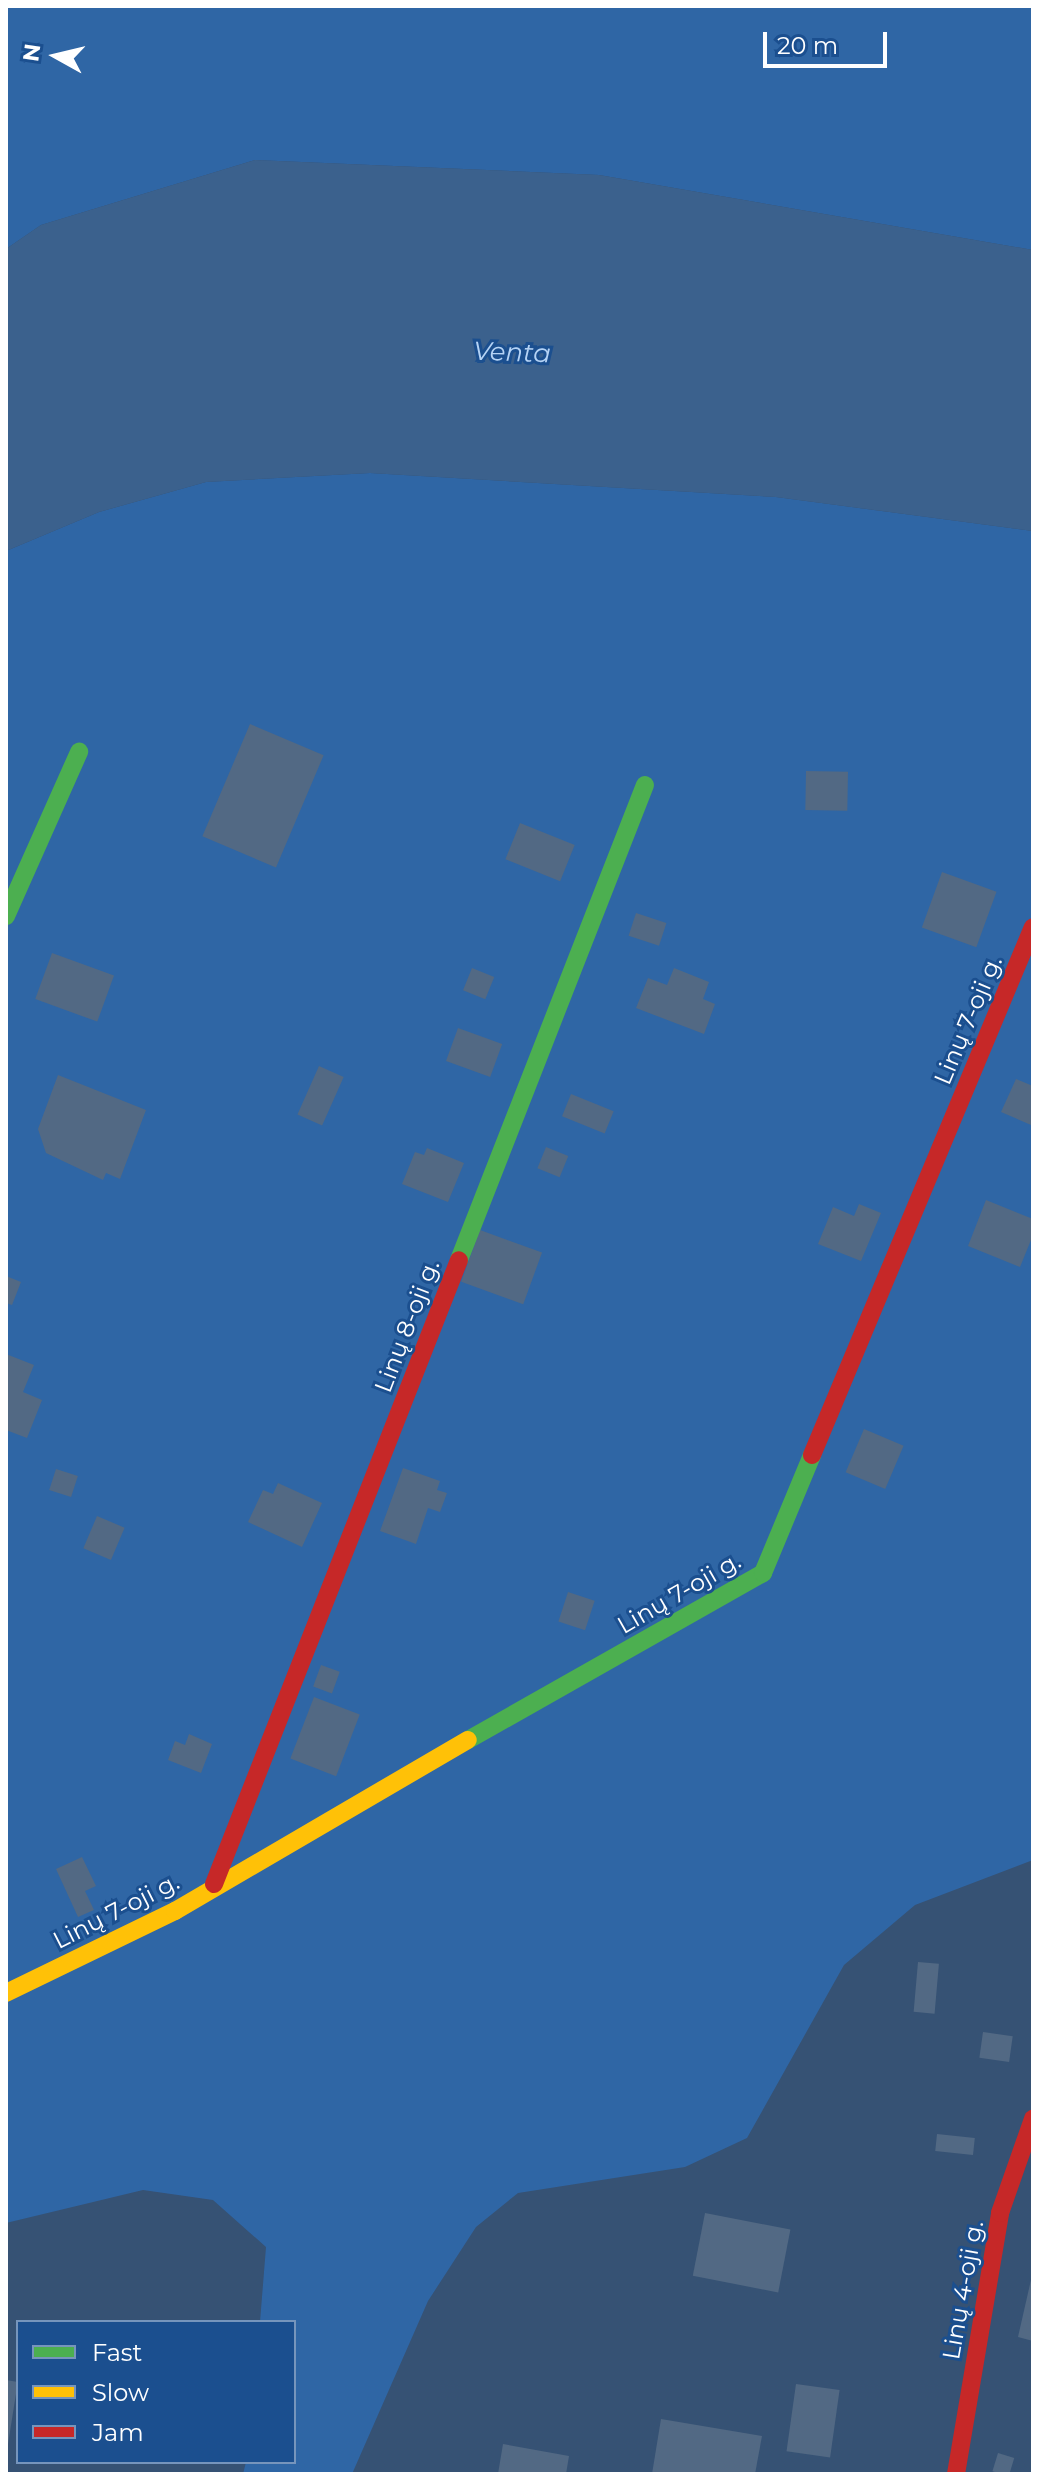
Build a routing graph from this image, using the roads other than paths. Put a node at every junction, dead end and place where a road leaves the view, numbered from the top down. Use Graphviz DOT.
graph roads {
  1 [pos="79,752"];
  2 [pos="645,785"];
  3 [pos="6,916"];
  4 [pos="1033,927"];
  5 [pos="214,1884"];
  6 [pos="6,1993"];
  7 [pos="1033,2119"];
  8 [pos="956,2474"];
  1 -- 3 [label="street"];
  2 -- 5 [label="street, Linų 8-oji g."];
  4 -- 5 [label="street, Linų 7-oji g."];
  5 -- 6 [label="street, Linų 7-oji g."];
  7 -- 8 [label="street, Linų 4-oji g."];
}
